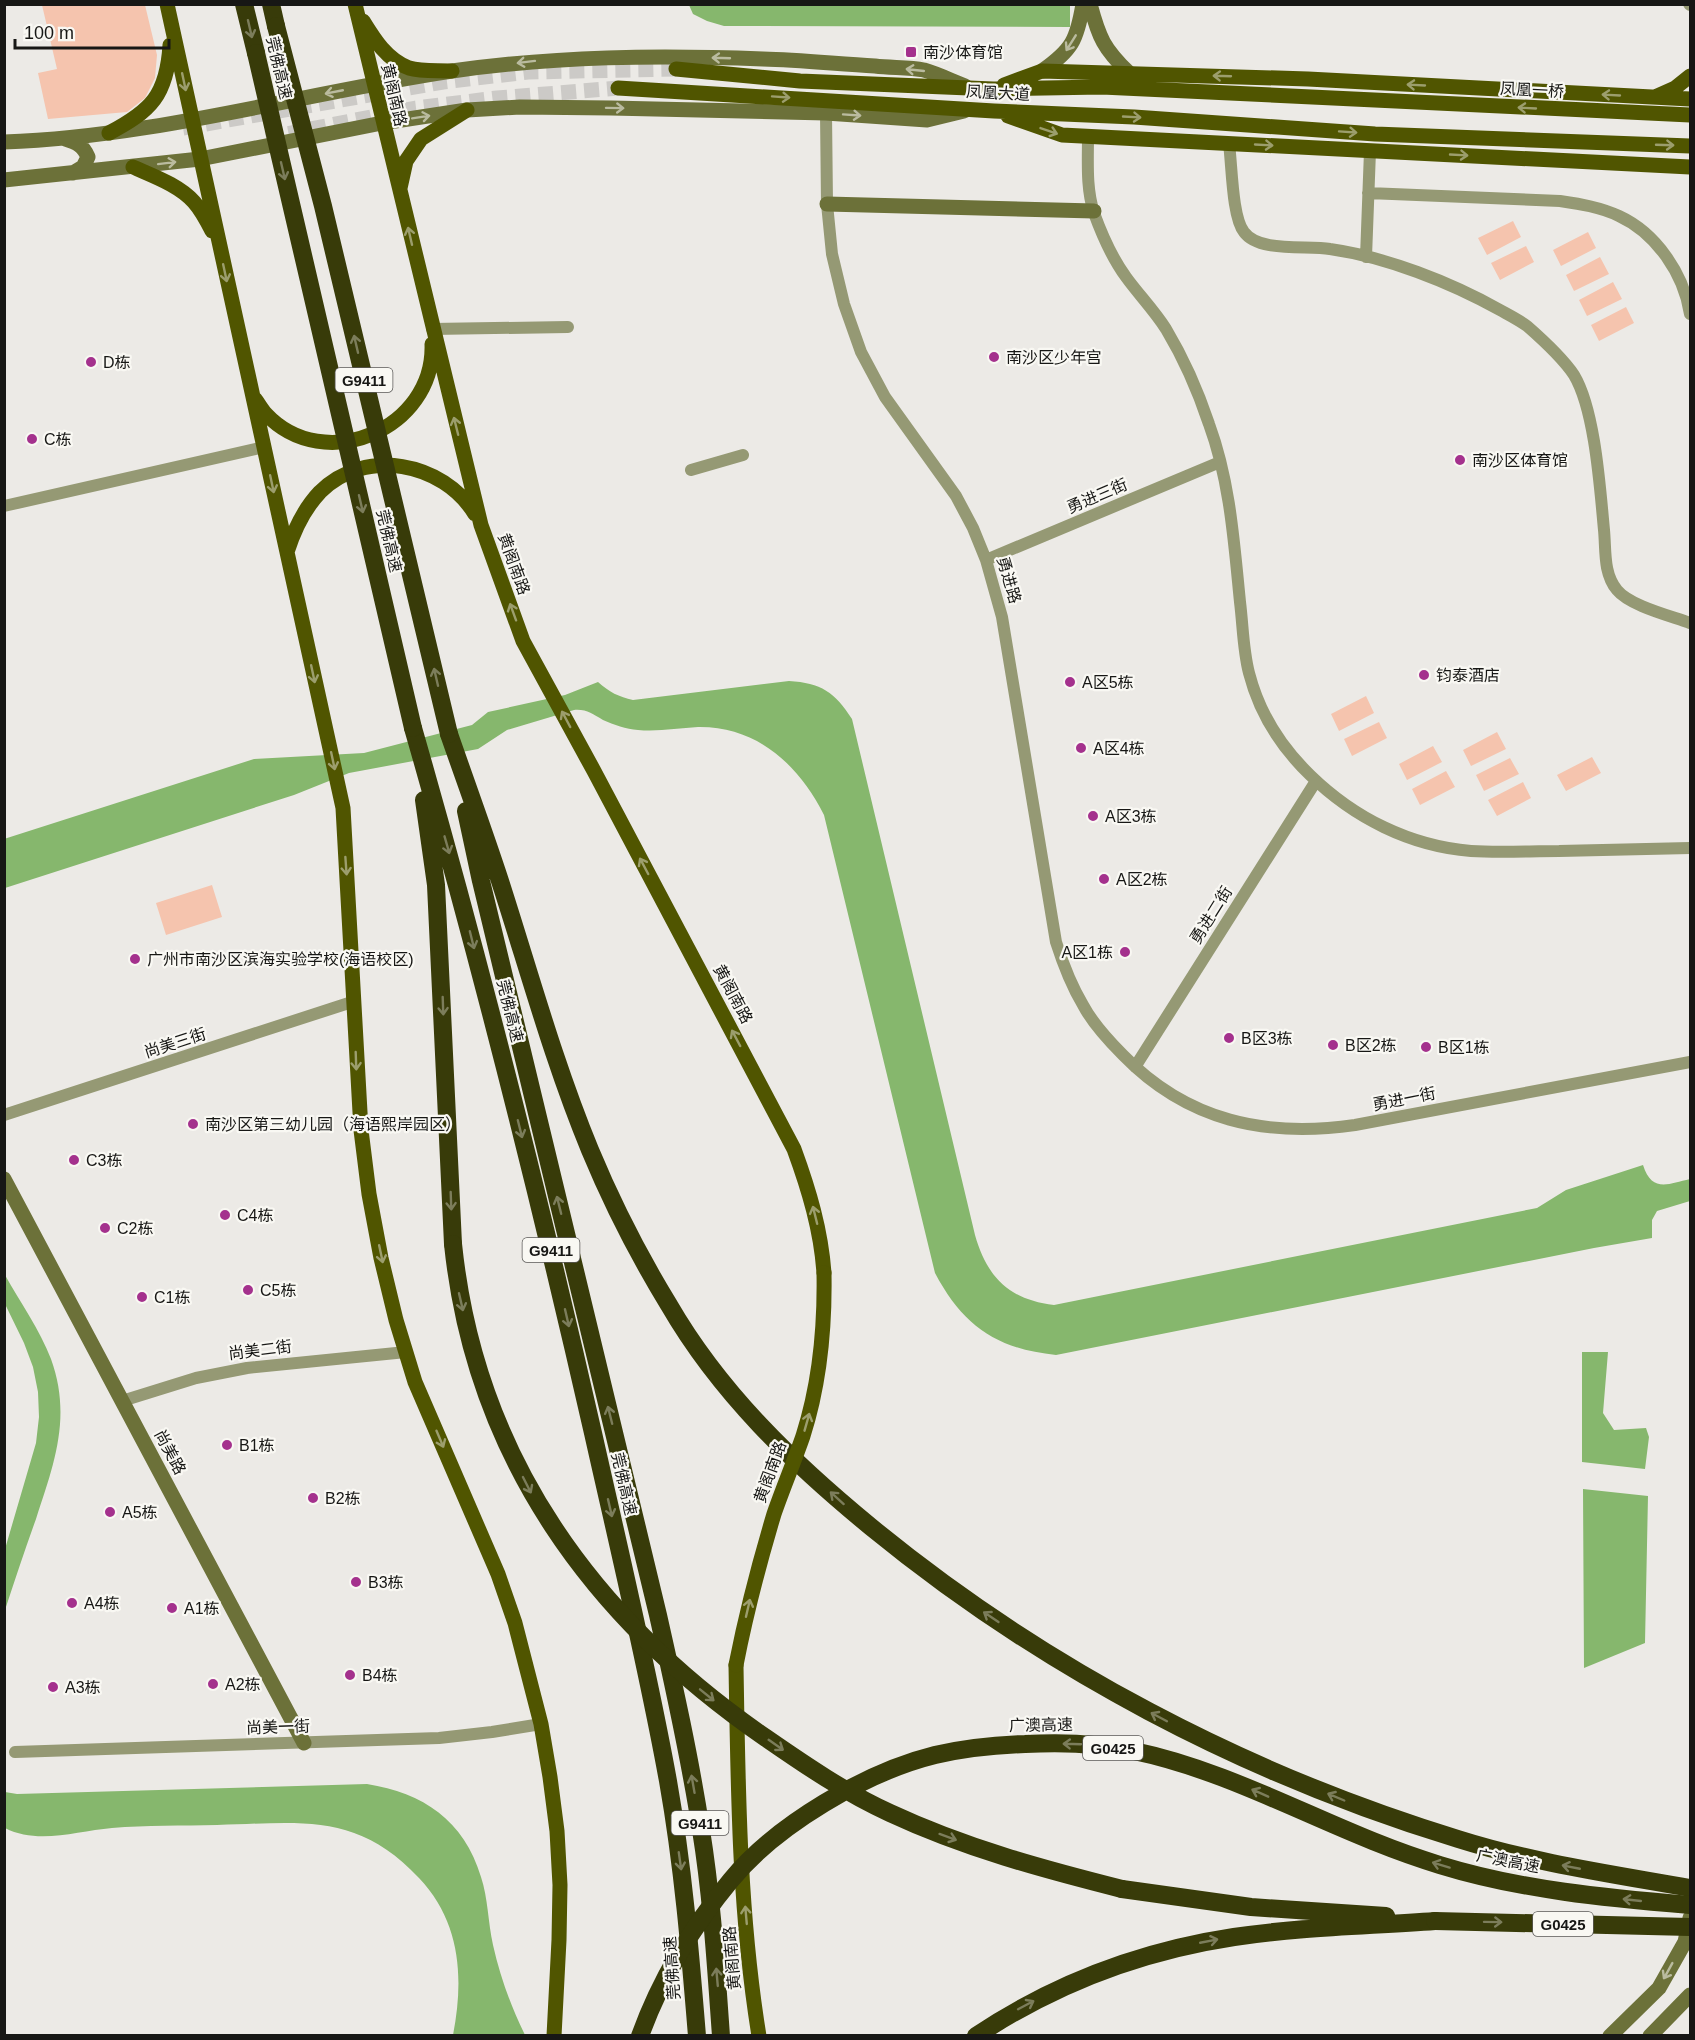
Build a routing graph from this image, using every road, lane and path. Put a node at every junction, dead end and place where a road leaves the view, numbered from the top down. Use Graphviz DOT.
graph roads {
  1 [pos="167,4"];
  2 [pos="244,4"];
  3 [pos="271,4"];
  4 [pos="1083,4"];
  5 [pos="1090,4"];
  6 [pos="355,7"];
  7 [pos="172,28"];
  8 [pos="676,69"];
  9 [pos="452,71"];
  10 [pos="1042,71"];
  11 [pos="1129,74"];
  12 [pos="1690,76"];
  13 [pos="373,84"];
  14 [pos="618,88"];
  15 [pos="970,88"];
  16 [pos="993,89"];
  17 [pos="1653,97"];
  18 [pos="1690,99"];
  19 [pos="1372,101"];
  20 [pos="467,110"];
  21 [pos="969,110"];
  22 [pos="994,111"];
  23 [pos="826,113"];
  24 [pos="1690,115"];
  25 [pos="192,120"];
  26 [pos="382,123"];
  27 [pos="109,133"];
  28 [pos="1088,136"];
  29 [pos="65,139"];
  30 [pos="4,142"];
  31 [pos="1229,144"];
  32 [pos="1690,146"];
  33 [pos="1370,151"];
  34 [pos="200,159"];
  35 [pos="1671,166"];
  36 [pos="133,167"];
  37 [pos="1690,167"];
  38 [pos="73,173"];
  39 [pos="1690,175"];
  40 [pos="4,180"];
  41 [pos="399,191"];
  42 [pos="1368,193"];
  43 [pos="827,204"];
  44 [pos="1094,211"];
  45 [pos="218,240"];
  46 [pos="1366,257"];
  47 [pos="1690,314"];
  48 [pos="568,327"];
  49 [pos="432,329"];
  50 [pos="252,394"];
  51 [pos="264,447"];
  52 [pos="743,455"];
  53 [pos="1220,462"];
  54 [pos="691,470"];
  55 [pos="4,506"];
  56 [pos="481,525"];
  57 [pos="287,553"];
  58 [pos="986,560"];
  59 [pos="1690,623"];
  60 [pos="413,728"];
  61 [pos="449,734"];
  62 [pos="1316,781"];
  63 [pos="1690,848"];
  64 [pos="355,1001"];
  65 [pos="1690,1062"];
  66 [pos="1135,1067"];
  67 [pos="4,1115"];
  68 [pos="4,1179"];
  69 [pos="406,1352"];
  70 [pos="123,1401"];
  71 [pos="541,1724"];
  72 [pos="304,1743"];
  73 [pos="15,1752"];
  74 [pos="1690,1888"];
  75 [pos="1690,1905"];
  76 [pos="1690,1918"];
  77 [pos="1435,1921"];
  78 [pos="1690,1927"];
  79 [pos="1690,1995"];
  80 [pos="554,2036"];
  81 [pos="640,2036"];
  82 [pos="697,2036"];
  83 [pos="721,2036"];
  84 [pos="759,2036"];
  85 [pos="976,2036"];
  86 [pos="1610,2036"];
  87 [pos="1650,2036"];
  1 -- 7 [label="main road"];
  2 -- 60 [label="highway, 莞佛高速 / G9411, one-way, bridge"];
  61 -- 3 [label="highway, 莞佛高速 / G9411, one-way, bridge"];
  4 -- 10 [label="main road, one-way"];
  5 -- 11 [label="main road"];
  6 -- 9 [label="main road"];
  6 -- 13 [label="main road, 黄阁南路"];
  7 -- 25 [label="main road, one-way"];
  7 -- 27 [label="main road"];
  8 -- 15 [label="main road, 凤凰大道"];
  9 -- 13 [label="main road"];
  15 -- 9 [label="main road, one-way"];
  10 -- 11 [label="main road"];
  10 -- 16 [label="main road"];
  17 -- 11 [label="main road, one-way"];
  12 -- 17 [label="main road"];
  13 -- 25 [label="main road, one-way"];
  13 -- 26 [label="main road, 黄阁南路"];
  14 -- 21 [label="main road, 凤凰大道, one-way"];
  15 -- 16 [label="main road, 凤凰大道"];
  16 -- 19 [label="main road, 凤凰大道"];
  17 -- 18 [label="main road"];
  24 -- 19 [label="main road, 凤凰一桥, one-way"];
  20 -- 23 [label="main road, one-way"];
  26 -- 20 [label="main road, one-way"];
  20 -- 41 [label="main road"];
  21 -- 22 [label="main road, 凤凰大道"];
  23 -- 21 [label="main road, one-way"];
  22 -- 28 [label="main road, one-way"];
  22 -- 32 [label="main road, 凤凰大道, one-way"];
  23 -- 43 [label="street, 勇进路"];
  25 -- 27 [label="main road"];
  25 -- 34 [label="main road"];
  26 -- 34 [label="main road"];
  26 -- 41 [label="main road, 黄阁南路"];
  27 -- 29 [label="main road"];
  28 -- 31 [label="main road"];
  28 -- 44 [label="street"];
  29 -- 30 [label="main road"];
  29 -- 38 [label="main road"];
  31 -- 33 [label="main road, one-way"];
  31 -- 46 [label="street"];
  33 -- 35 [label="main road, one-way"];
  33 -- 42 [label="street"];
  36 -- 34 [label="main road, one-way"];
  34 -- 45 [label="main road"];
  35 -- 37 [label="main road"];
  35 -- 39 [label="main road"];
  36 -- 38 [label="main road"];
  36 -- 45 [label="main road"];
  38 -- 40 [label="main road"];
  49 -- 41 [label="main road, 黄阁南路, one-way"];
  42 -- 46 [label="street"];
  42 -- 47 [label="street"];
  43 -- 44 [label="main road"];
  43 -- 58 [label="street, 勇进路"];
  44 -- 53 [label="street"];
  45 -- 50 [label="main road, one-way"];
  46 -- 59 [label="street"];
  48 -- 49 [label="street"];
  49 -- 50 [label="main road"];
  56 -- 49 [label="main road, 黄阁南路, one-way"];
  50 -- 51 [label="main road"];
  51 -- 55 [label="street"];
  51 -- 57 [label="main road, one-way"];
  52 -- 54 [label="street"];
  53 -- 58 [label="street, 勇进三街"];
  53 -- 62 [label="street"];
  56 -- 57 [label="main road"];
  84 -- 56 [label="main road, 黄阁南路, one-way, bridge"];
  57 -- 64 [label="main road, one-way"];
  58 -- 66 [label="street, 勇进路"];
  60 -- 77 [label="highway, one-way, bridge"];
  60 -- 82 [label="highway, 莞佛高速 / G9411, one-way, bridge"];
  74 -- 61 [label="highway, one-way"];
  83 -- 61 [label="highway, 莞佛高速 / G9411, one-way, bridge"];
  62 -- 63 [label="street"];
  62 -- 66 [label="street, 勇进二街"];
  64 -- 67 [label="street, 尚美三街"];
  64 -- 69 [label="main road, one-way"];
  65 -- 66 [label="street, 勇进一街"];
  68 -- 70 [label="main road, 尚美路"];
  69 -- 70 [label="street, 尚美二街"];
  69 -- 71 [label="main road, one-way"];
  70 -- 72 [label="main road, 尚美路"];
  71 -- 72 [label="street, 尚美一街"];
  71 -- 80 [label="main road"];
  72 -- 73 [label="street, 尚美一街"];
  75 -- 81 [label="highway, 广澳高速 / G0425, one-way, bridge"];
  76 -- 86 [label="main road, one-way"];
  77 -- 78 [label="highway, G0425, one-way, bridge"];
  85 -- 77 [label="highway, G0425, one-way"];
  79 -- 87 [label="main road"];
}
